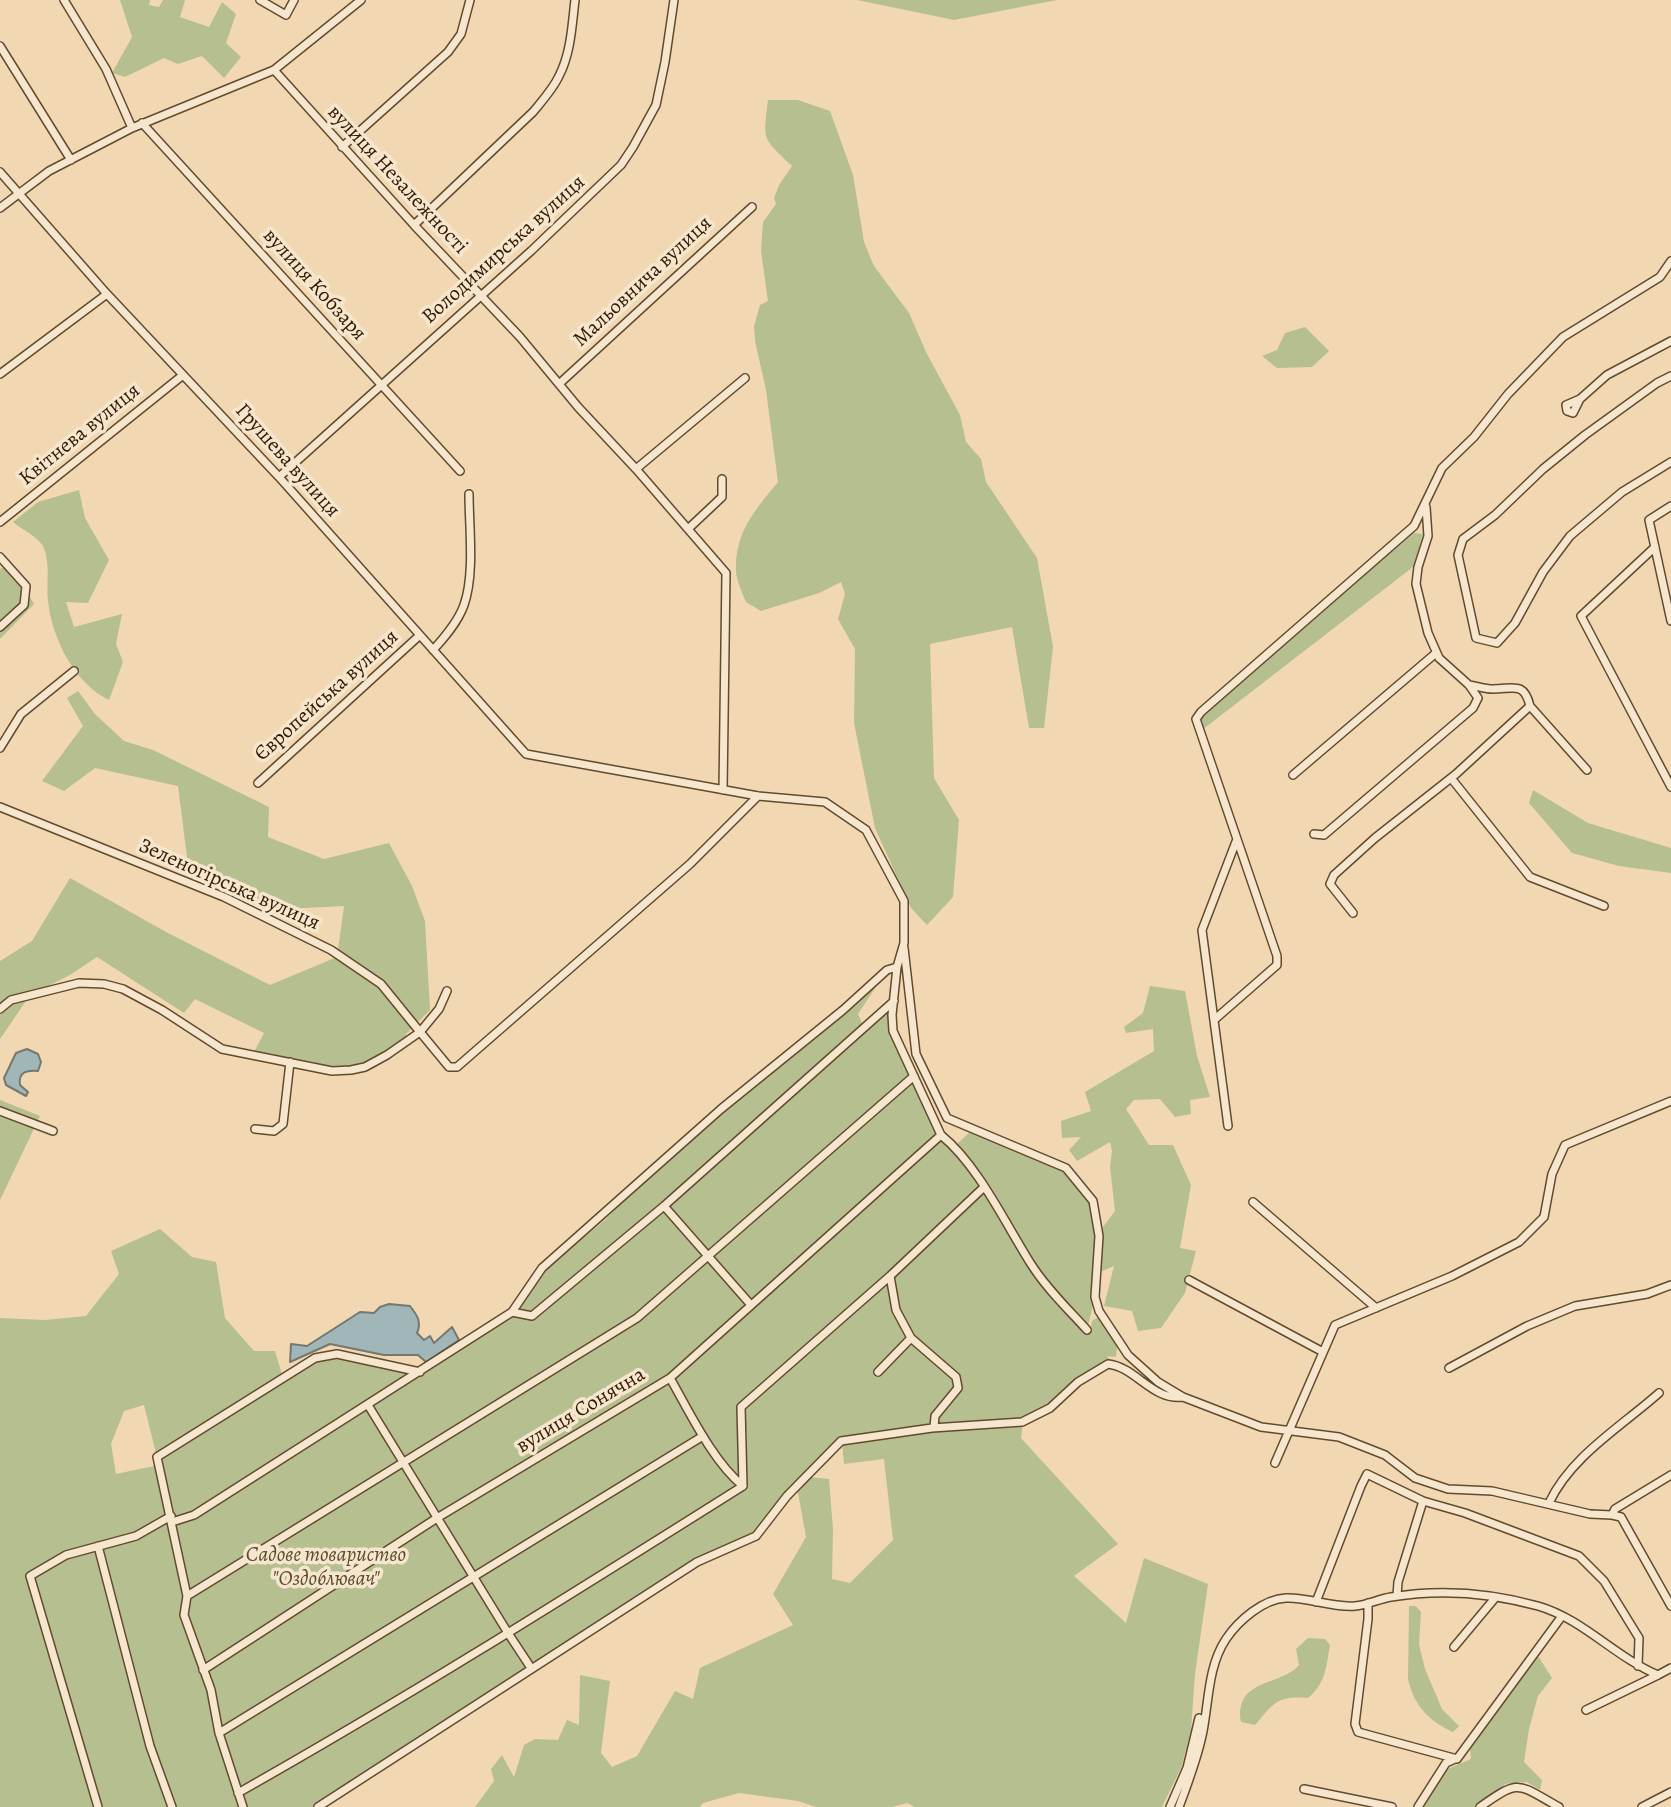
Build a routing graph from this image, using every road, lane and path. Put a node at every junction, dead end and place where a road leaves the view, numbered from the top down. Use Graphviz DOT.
graph roads {
  1 [pos="64,0"];
  2 [pos="260,0"];
  3 [pos="294,0"];
  4 [pos="360,0"];
  5 [pos="470,0"];
  6 [pos="575,0"];
  7 [pos="674,0"];
  8 [pos="0,46"];
  9 [pos="274,70"];
  10 [pos="142,123"];
  11 [pos="132,128"];
  12 [pos="342,147"];
  13 [pos="71,160"];
  14 [pos="0,172"];
  15 [pos="19,194"];
  16 [pos="752,207"];
  17 [pos="0,208"];
  18 [pos="414,225"];
  19 [pos="1671,261"];
  20 [pos="107,294"];
  21 [pos="480,295"];
  22 [pos="1671,341"];
  23 [pos="0,373"];
  24 [pos="183,375"];
  25 [pos="1671,376"];
  26 [pos="744,379"];
  27 [pos="559,384"];
  28 [pos="382,385"];
  29 [pos="1580,399"];
  30 [pos="1671,462"];
  31 [pos="636,469"];
  32 [pos="460,471"];
  33 [pos="279,477"];
  34 [pos="722,479"];
  35 [pos="469,494"];
  36 [pos="1425,505"];
  37 [pos="1671,506"];
  38 [pos="0,522"];
  39 [pos="688,529"];
  40 [pos="1655,547"];
  41 [pos="0,557"];
  42 [pos="1671,621"];
  43 [pos="0,627"];
  44 [pos="420,635"];
  45 [pos="433,650"];
  46 [pos="1436,653"];
  47 [pos="74,671"];
  48 [pos="1469,685"];
  49 [pos="1530,706"];
  50 [pos="0,748"];
  51 [pos="1587,770"];
  52 [pos="1293,775"];
  53 [pos="1451,778"];
  54 [pos="258,783"];
  55 [pos="1671,787"];
  56 [pos="723,790"];
  57 [pos="758,796"];
  58 [pos="0,807"];
  59 [pos="1314,834"];
  60 [pos="1237,839"];
  61 [pos="1604,906"];
  62 [pos="1353,913"];
  63 [pos="904,943"];
  64 [pos="897,967"];
  65 [pos="447,991"];
  66 [pos="895,1000"];
  67 [pos="0,1009"];
  68 [pos="1214,1020"];
  69 [pos="420,1032"];
  70 [pos="290,1062"];
  71 [pos="914,1076"];
  72 [pos="1671,1101"];
  73 [pos="0,1111"];
  74 [pos="1228,1126"];
  75 [pos="255,1129"];
  76 [pos="53,1130"];
  77 [pos="941,1135"];
  78 [pos="983,1188"];
  79 [pos="1253,1202"];
  80 [pos="664,1206"];
  81 [pos="709,1256"];
  82 [pos="890,1276"];
  83 [pos="1189,1280"];
  84 [pos="1671,1285"];
  85 [pos="751,1305"];
  86 [pos="1376,1308"];
  87 [pos="512,1312"];
  88 [pos="1087,1331"];
  89 [pos="911,1338"];
  90 [pos="1323,1352"];
  91 [pos="1449,1368"];
  92 [pos="420,1372"];
  93 [pos="878,1372"];
  94 [pos="670,1378"];
  95 [pos="1659,1393"];
  96 [pos="1183,1397"];
  97 [pos="368,1405"];
  98 [pos="934,1428"];
  99 [pos="1289,1431"];
  100 [pos="703,1436"];
  101 [pos="404,1462"];
  102 [pos="1275,1463"];
  103 [pos="1671,1475"];
  104 [pos="743,1486"];
  105 [pos="1423,1501"];
  106 [pos="1549,1503"];
  107 [pos="1612,1515"];
  108 [pos="438,1518"];
  109 [pos="172,1519"];
  110 [pos="98,1546"];
  111 [pos="474,1577"];
  112 [pos="187,1596"];
  113 [pos="1397,1596"];
  114 [pos="1495,1598"];
  115 [pos="1316,1602"];
  116 [pos="1368,1603"];
  117 [pos="1671,1606"];
  118 [pos="1562,1616"];
  119 [pos="508,1633"];
  120 [pos="1454,1647"];
  121 [pos="1638,1667"];
  122 [pos="531,1668"];
  123 [pos="1671,1668"];
  124 [pos="203,1670"];
  125 [pos="1658,1675"];
  126 [pos="1586,1710"];
  127 [pos="1199,1718"];
  128 [pos="219,1733"];
  129 [pos="1457,1759"];
  130 [pos="1304,1789"];
  131 [pos="1671,1792"];
  132 [pos="238,1793"];
  133 [pos="1661,1797"];
  134 [pos="98,1807"];
  135 [pos="172,1807"];
  136 [pos="243,1807"];
  137 [pos="318,1807"];
  138 [pos="1170,1807"];
  139 [pos="1179,1807"];
  140 [pos="1392,1807"];
  141 [pos="1418,1807"];
  142 [pos="1480,1807"];
  143 [pos="1559,1807"];
  144 [pos="1642,1807"];
  145 [pos="1663,1807"];
  1 -- 11 [label="street"];
  2 -- 3 [label="street"];
  4 -- 9 [label="street"];
  5 -- 12 [label="street"];
  6 -- 18 [label="street"];
  7 -- 21 [label="street, Володимирська вулиця"];
  8 -- 13 [label="street"];
  9 -- 10 [label="street"];
  9 -- 12 [label="street, вулиця Незалежності"];
  10 -- 11 [label="street"];
  10 -- 28 [label="street, вулиця Кобзаря"];
  11 -- 13 [label="street"];
  12 -- 18 [label="street, вулиця Незалежності"];
  13 -- 15 [label="street"];
  14 -- 15 [label="street, Грушева вулиця"];
  15 -- 17 [label="street"];
  15 -- 20 [label="street, Грушева вулиця"];
  16 -- 27 [label="street, Мальовнича вулиця"];
  18 -- 21 [label="street, вулиця Незалежності"];
  19 -- 36 [label="street"];
  20 -- 23 [label="street"];
  20 -- 24 [label="street, Грушева вулиця"];
  21 -- 27 [label="street, вулиця Незалежності"];
  21 -- 28 [label="street, Володимирська вулиця"];
  22 -- 29 [label="street"];
  24 -- 33 [label="street, Грушева вулиця"];
  24 -- 38 [label="street, Квітнева вулиця"];
  25 -- 30 [label="street"];
  26 -- 31 [label="street"];
  27 -- 31 [label="street, вулиця Незалежності"];
  28 -- 32 [label="street, вулиця Кобзаря"];
  28 -- 33 [label="street, Володимирська вулиця"];
  31 -- 39 [label="street, вулиця Незалежності"];
  33 -- 44 [label="street, Грушева вулиця"];
  34 -- 39 [label="street"];
  35 -- 45 [label="street"];
  36 -- 46 [label="street"];
  36 -- 60 [label="street"];
  37 -- 40 [label="street"];
  39 -- 56 [label="street, вулиця Незалежності"];
  40 -- 42 [label="street"];
  40 -- 55 [label="street"];
  41 -- 43 [label="street"];
  44 -- 45 [label="street, Грушева вулиця"];
  44 -- 54 [label="street, Європейська вулиця"];
  45 -- 56 [label="street, Грушева вулиця"];
  46 -- 48 [label="street"];
  46 -- 52 [label="street"];
  47 -- 50 [label="street"];
  48 -- 49 [label="street"];
  48 -- 59 [label="street"];
  49 -- 51 [label="street"];
  49 -- 53 [label="street"];
  53 -- 61 [label="street"];
  53 -- 62 [label="street"];
  56 -- 57 [label="street"];
  57 -- 63 [label="street"];
  57 -- 69 [label="street, Зеленогірська вулиця"];
  58 -- 69 [label="street, Зеленогірська вулиця"];
  60 -- 68 [label="street"];
  60 -- 68 [label="street"];
  63 -- 64 [label="street"];
  63 -- 96 [label="street"];
  64 -- 66 [label="street"];
  64 -- 87 [label="street"];
  65 -- 69 [label="street"];
  66 -- 71 [label="street"];
  66 -- 80 [label="street"];
  67 -- 70 [label="street"];
  68 -- 74 [label="street"];
  69 -- 70 [label="street"];
  70 -- 75 [label="street"];
  71 -- 77 [label="street"];
  71 -- 81 [label="street"];
  72 -- 86 [label="street"];
  73 -- 76 [label="street"];
  77 -- 78 [label="street"];
  77 -- 85 [label="street, вулиця Сонячна"];
  78 -- 82 [label="street"];
  78 -- 88 [label="street"];
  79 -- 86 [label="street"];
  80 -- 81 [label="street"];
  80 -- 87 [label="street"];
  81 -- 85 [label="street"];
  81 -- 101 [label="street"];
  82 -- 89 [label="street"];
  82 -- 104 [label="street"];
  83 -- 90 [label="street"];
  84 -- 91 [label="street"];
  85 -- 94 [label="street, вулиця Сонячна"];
  86 -- 90 [label="street"];
  87 -- 92 [label="street"];
  89 -- 93 [label="street"];
  89 -- 98 [label="street"];
  90 -- 99 [label="street"];
  92 -- 97 [label="street"];
  92 -- 109 [label="street"];
  94 -- 100 [label="street"];
  94 -- 108 [label="street, вулиця Сонячна"];
  95 -- 106 [label="street"];
  96 -- 98 [label="street"];
  96 -- 99 [label="street"];
  97 -- 101 [label="street"];
  97 -- 109 [label="street"];
  98 -- 122 [label="street"];
  99 -- 102 [label="street"];
  99 -- 106 [label="street"];
  100 -- 104 [label="street"];
  100 -- 111 [label="street"];
  101 -- 108 [label="street"];
  101 -- 112 [label="street"];
  103 -- 107 [label="street"];
  104 -- 119 [label="street"];
  105 -- 113 [label="street"];
  105 -- 115 [label="street"];
  105 -- 121 [label="street"];
  106 -- 107 [label="street"];
  107 -- 117 [label="street"];
  108 -- 111 [label="street"];
  108 -- 124 [label="street, вулиця Сонячна"];
  109 -- 110 [label="street"];
  109 -- 112 [label="street"];
  110 -- 134 [label="street"];
  110 -- 135 [label="street"];
  111 -- 119 [label="street"];
  111 -- 128 [label="street"];
  112 -- 124 [label="street"];
  113 -- 114 [label="street"];
  113 -- 116 [label="street"];
  114 -- 118 [label="street"];
  114 -- 120 [label="street"];
  115 -- 116 [label="street"];
  115 -- 139 [label="street"];
  116 -- 129 [label="street"];
  118 -- 121 [label="street"];
  118 -- 129 [label="street"];
  119 -- 122 [label="street"];
  119 -- 132 [label="street"];
  121 -- 125 [label="street"];
  122 -- 137 [label="street"];
  123 -- 125 [label="street"];
  124 -- 128 [label="street"];
  125 -- 126 [label="street"];
  127 -- 138 [label="street"];
  128 -- 132 [label="street"];
  129 -- 141 [label="street"];
  130 -- 140 [label="street"];
  131 -- 133 [label="street"];
  132 -- 136 [label="street"];
  133 -- 144 [label="street"];
  133 -- 145 [label="street"];
  142 -- 143 [label="street"];
}
